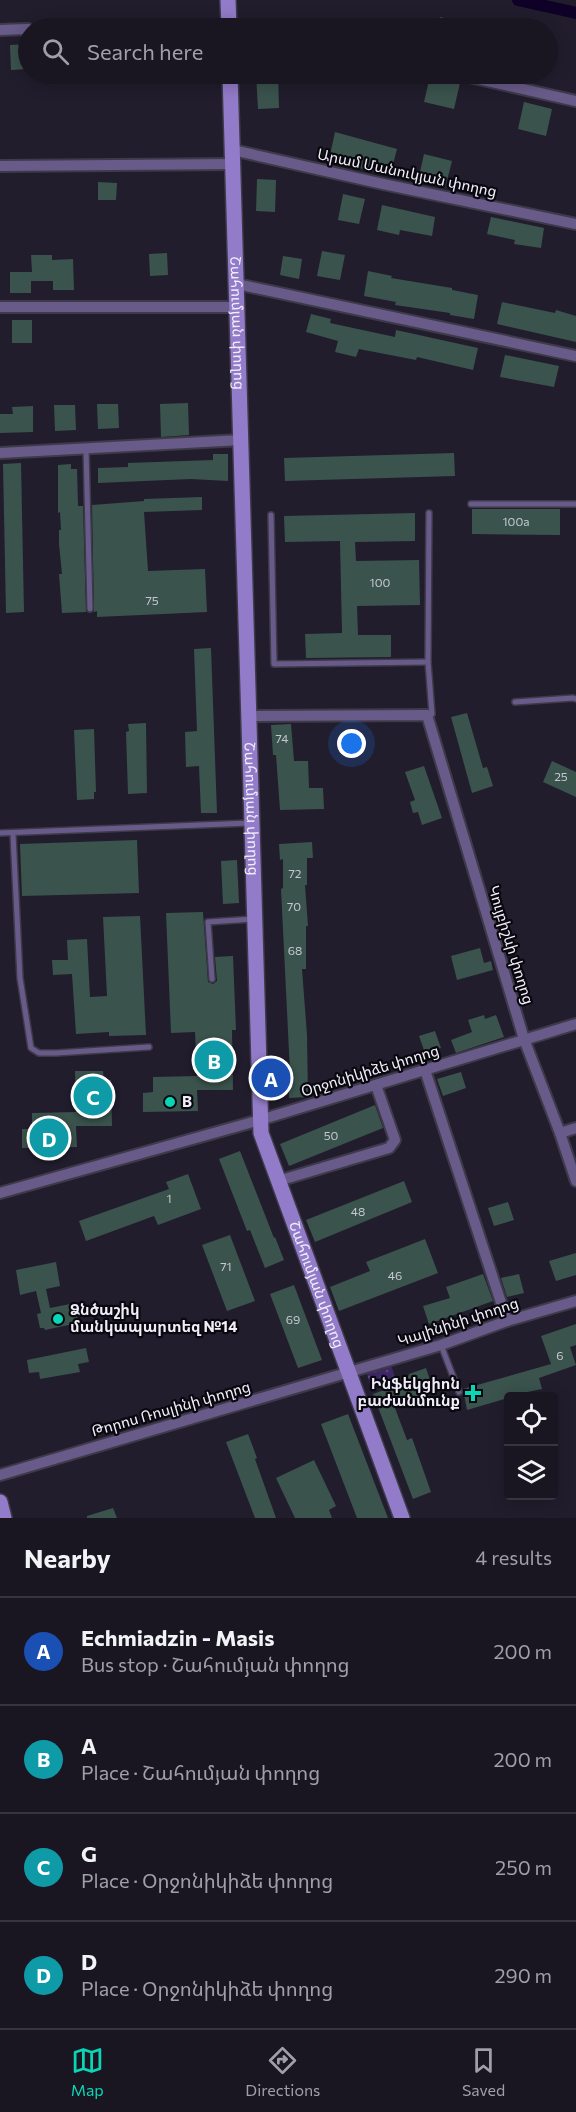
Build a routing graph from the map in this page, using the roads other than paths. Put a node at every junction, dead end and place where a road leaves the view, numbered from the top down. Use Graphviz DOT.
graph roads {
  1 [pos="228,0"];
  2 [pos="229,18"];
  3 [pos="18,29"];
  4 [pos="0,30"];
  5 [pos="230,84"];
  6 [pos="500,84"];
  7 [pos="576,101"];
  8 [pos="233,157"];
  9 [pos="0,166"];
  10 [pos="576,224"];
  11 [pos="237,284"];
  12 [pos="0,307"];
  13 [pos="237,307"];
  14 [pos="576,356"];
  15 [pos="241,440"];
  16 [pos="86,448"];
  17 [pos="0,453"];
  18 [pos="471,504"];
  19 [pos="576,504"];
  20 [pos="429,513"];
  21 [pos="271,515"];
  22 [pos="90,609"];
  23 [pos="428,662"];
  24 [pos="575,697"];
  25 [pos="515,702"];
  26 [pos="429,714"];
  27 [pos="249,716"];
  28 [pos="252,823"];
  29 [pos="0,833"];
  30 [pos="13,834"];
  31 [pos="255,919"];
  32 [pos="212,980"];
  33 [pos="576,1024"];
  34 [pos="524,1039"];
  35 [pos="149,1047"];
  36 [pos="426,1070"];
  37 [pos="376,1085"];
  38 [pos="260,1120"];
  39 [pos="576,1128"];
  40 [pos="560,1133"];
  41 [pos="278,1181"];
  42 [pos="576,1181"];
  43 [pos="0,1193"];
  44 [pos="576,1301"];
  45 [pos="507,1321"];
  46 [pos="441,1345"];
  47 [pos="350,1372"];
  48 [pos="459,1392"];
  49 [pos="0,1475"];
  50 [pos="0,1502"];
  51 [pos="4,1518"];
  52 [pos="402,1518"];
  1 -- 2 [label="main road"];
  3 -- 4 [label="street"];
  5 -- 8 [label="main road, Շահումյան փողոց"];
  6 -- 7 [label="street"];
  8 -- 9 [label="street, Արամ Մանուկյան փողոց"];
  8 -- 10 [label="street, Արամ Մանուկյան փողոց"];
  8 -- 11 [label="main road, Շահումյան փողոց"];
  11 -- 13 [label="main road, Շահումյան փողոց"];
  11 -- 14 [label="street"];
  12 -- 13 [label="street"];
  13 -- 15 [label="main road, Շահումյան փողոց"];
  15 -- 16 [label="street"];
  15 -- 27 [label="main road, Շահումյան փողոց"];
  16 -- 17 [label="street"];
  16 -- 22 [label="lane"];
  18 -- 19 [label="lane"];
  20 -- 23 [label="lane"];
  21 -- 23 [label="lane"];
  23 -- 26 [label="lane"];
  24 -- 25 [label="lane"];
  26 -- 27 [label="street"];
  26 -- 34 [label="street, Կույբիշևի փողոց"];
  27 -- 28 [label="main road, Շահումյան փողոց"];
  28 -- 30 [label="lane"];
  28 -- 31 [label="main road, Շահումյան փողոց"];
  29 -- 30 [label="lane"];
  30 -- 35 [label="lane"];
  31 -- 32 [label="lane"];
  31 -- 38 [label="main road, Շահումյան փողոց"];
  33 -- 34 [label="street, Օրջոնիկիձե փողոց"];
  34 -- 36 [label="street, Օրջոնիկիձե փողոց"];
  34 -- 40 [label="street, Կույբիշևի փողոց"];
  36 -- 37 [label="street, Օրջոնիկիձե փողոց"];
  36 -- 45 [label="street"];
  37 -- 38 [label="street, Օրջոնիկիձե փողոց"];
  37 -- 41 [label="street"];
  38 -- 41 [label="main road, Շահումյան փողոց"];
  38 -- 43 [label="street, Օրջոնիկիձե փողոց"];
  39 -- 40 [label="street"];
  40 -- 42 [label="street, Կույբիշևի փողոց"];
  41 -- 47 [label="main road, Շահումյան փողոց"];
  44 -- 45 [label="street, Կալինինի փողոց"];
  45 -- 46 [label="street, Կալինինի փողոց"];
  46 -- 47 [label="street, Կալինինի փողոց"];
  46 -- 48 [label="lane"];
  47 -- 49 [label="street, Թորոս Ռոսլինի փողոց"];
  47 -- 52 [label="main road, Շահումյան փողոց"];
  50 -- 51 [label="main road"];
}
